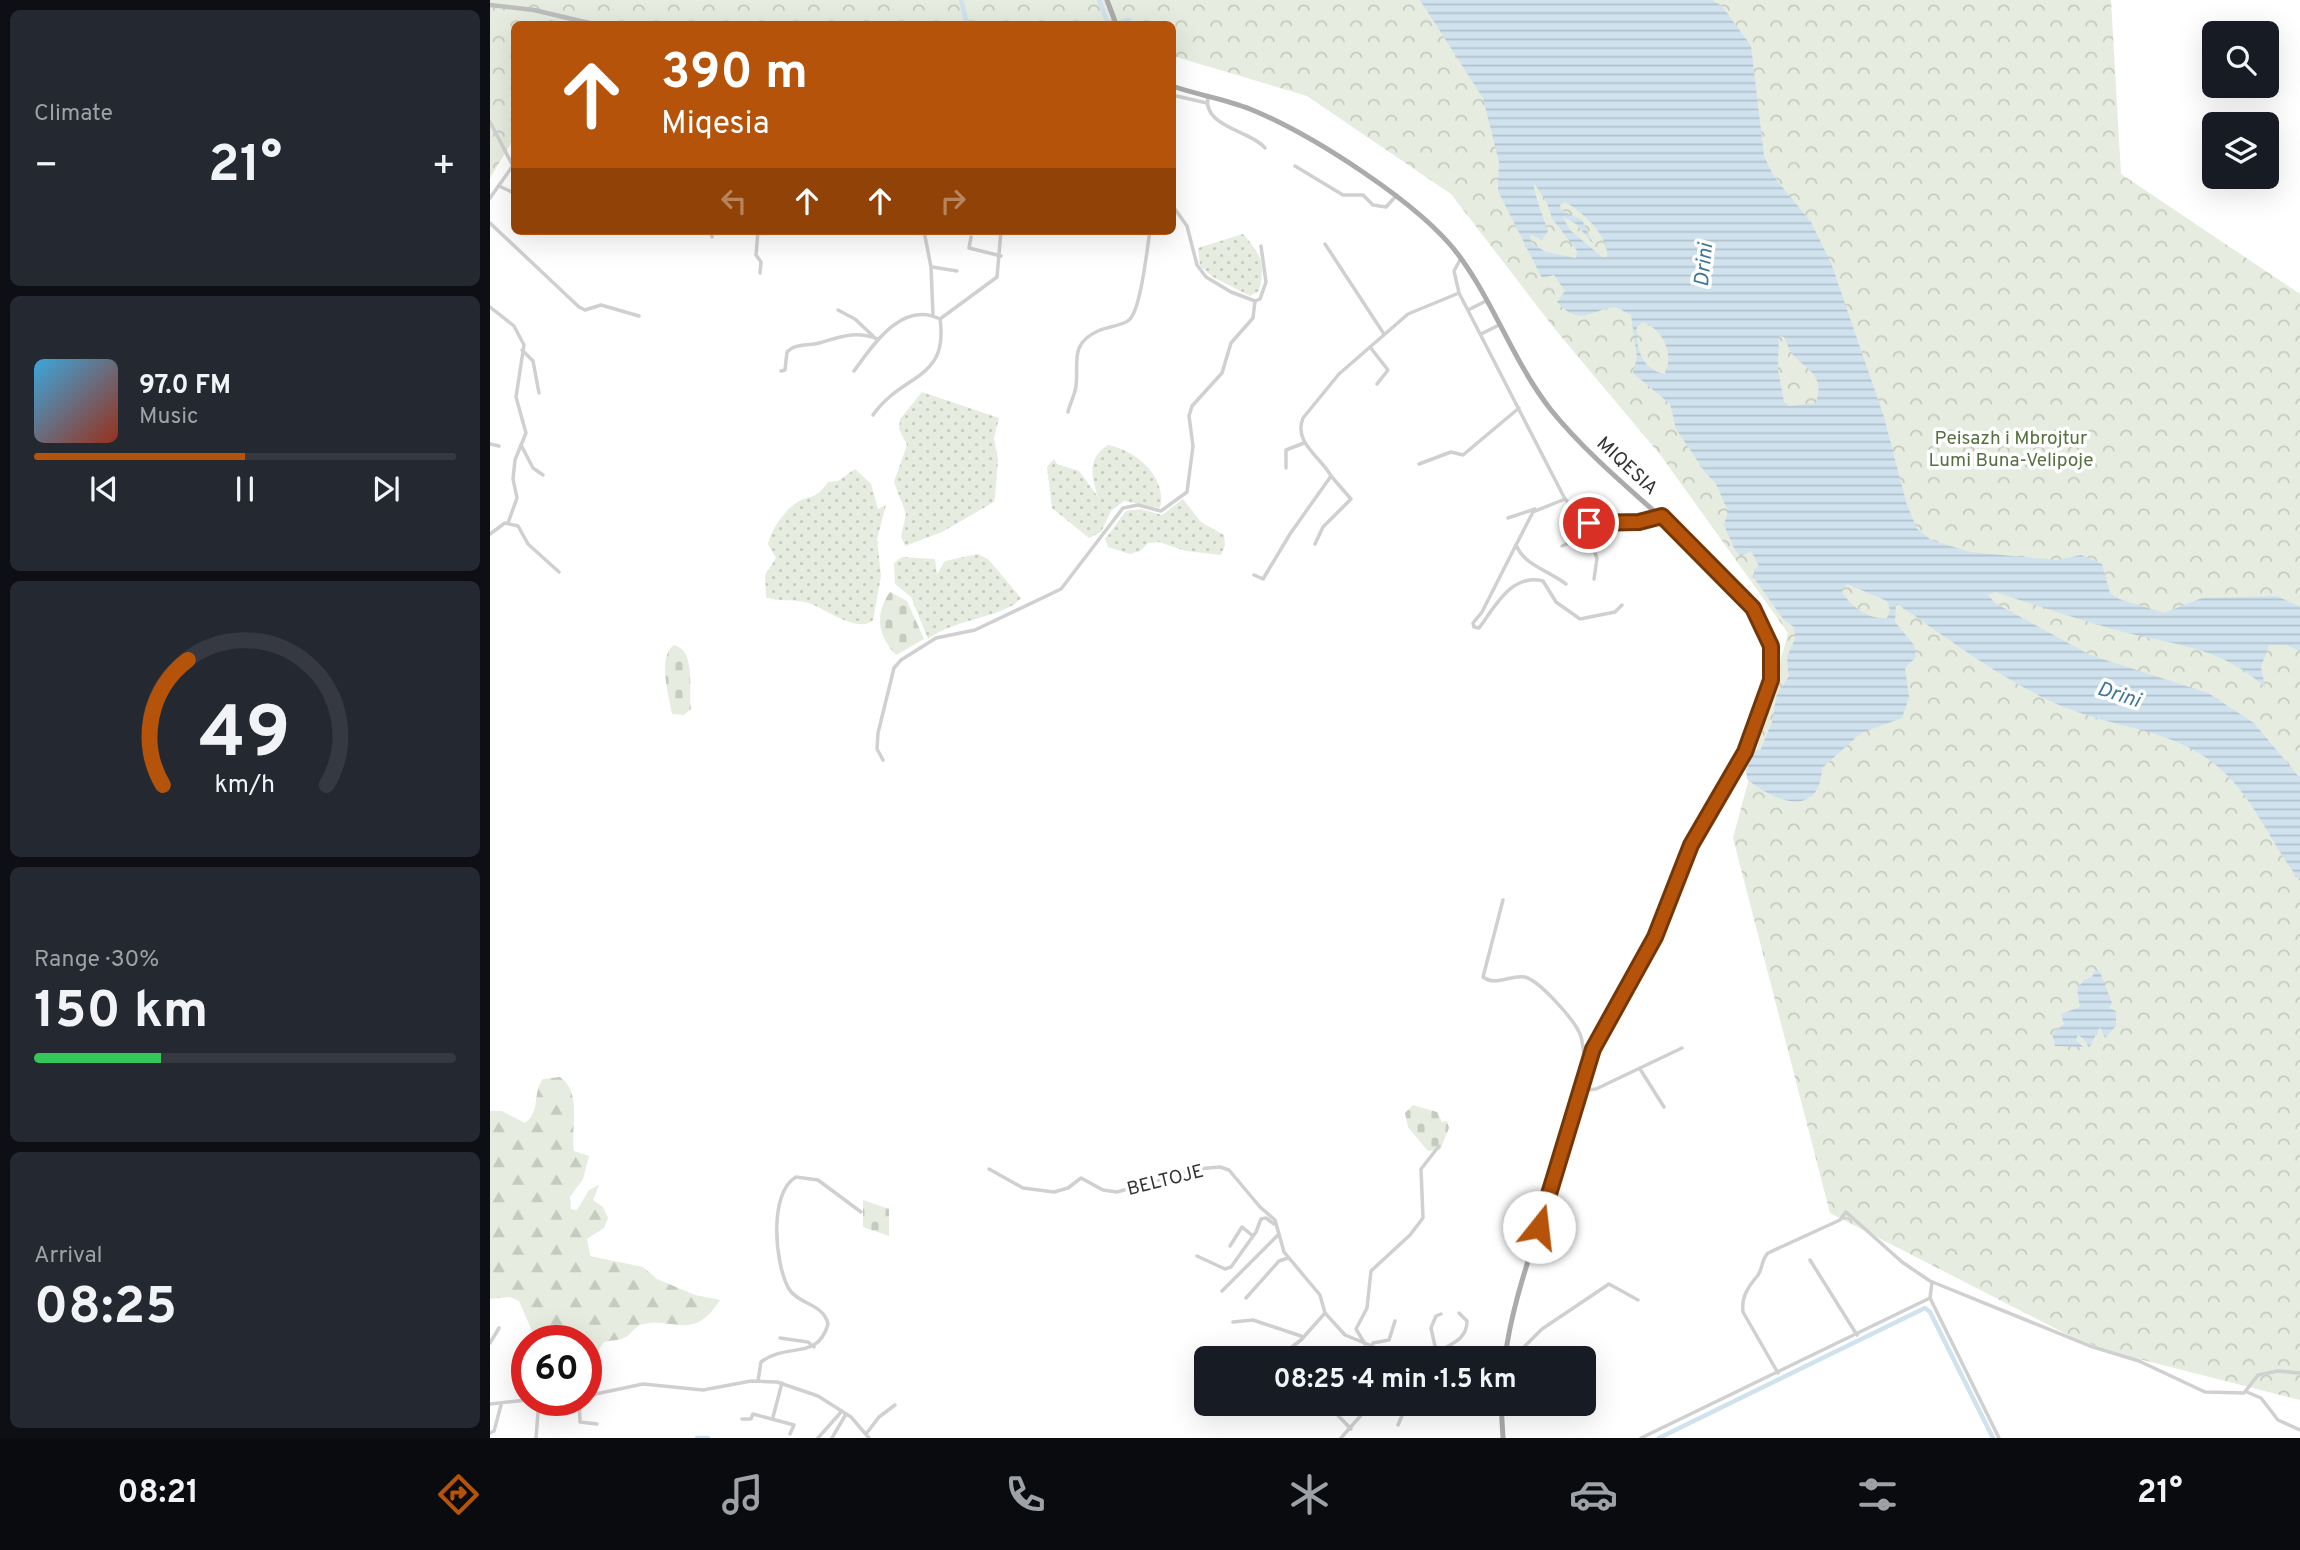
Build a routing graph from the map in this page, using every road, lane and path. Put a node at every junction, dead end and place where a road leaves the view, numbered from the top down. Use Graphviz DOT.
graph roads {
  1 [pos="1107,0"];
  2 [pos="490,5"];
  3 [pos="580,21"];
  4 [pos="1115,21"];
  5 [pos="1176,87"];
  6 [pos="1176,96"];
  7 [pos="1208,100"];
  8 [pos="490,122"];
  9 [pos="1265,148"];
  10 [pos="511,160"];
  11 [pos="1296,166"];
  12 [pos="511,169"];
  13 [pos="499,186"];
  14 [pos="511,191"];
  15 [pos="1396,196"];
  16 [pos="490,198"];
  17 [pos="1176,211"];
  18 [pos="490,223"];
  19 [pos="758,235"];
  20 [pos="925,235"];
  21 [pos="1000,235"];
  22 [pos="1149,235"];
  23 [pos="971,237"];
  24 [pos="1325,244"];
  25 [pos="1261,246"];
  26 [pos="1001,256"];
  27 [pos="1461,258"];
  28 [pos="931,267"];
  29 [pos="957,271"];
  30 [pos="760,273"];
  31 [pos="1459,293"];
  32 [pos="1486,301"];
  33 [pos="1255,302"];
  34 [pos="490,307"];
  35 [pos="838,310"];
  36 [pos="1468,310"];
  37 [pos="933,315"];
  38 [pos="639,316"];
  39 [pos="940,319"];
  40 [pos="1499,325"];
  41 [pos="1384,334"];
  42 [pos="1481,334"];
  43 [pos="877,338"];
  44 [pos="1370,347"];
  45 [pos="522,350"];
  46 [pos="781,371"];
  47 [pos="854,371"];
  48 [pos="1377,384"];
  49 [pos="539,393"];
  50 [pos="1519,408"];
  51 [pos="1068,412"];
  52 [pos="873,415"];
  53 [pos="520,443"];
  54 [pos="1304,443"];
  55 [pos="490,444"];
  56 [pos="499,446"];
  57 [pos="1419,464"];
  58 [pos="1286,468"];
  59 [pos="543,475"];
  60 [pos="1331,476"];
  61 [pos="1565,499"];
  62 [pos="1542,507"];
  63 [pos="1662,516"];
  64 [pos="1508,518"];
  65 [pos="508,523"];
  66 [pos="1592,524"];
  67 [pos="490,534"];
  68 [pos="1587,534"];
  69 [pos="1315,544"];
  70 [pos="1516,545"];
  71 [pos="1562,546"];
  72 [pos="559,572"];
  73 [pos="1254,575"];
  74 [pos="1594,579"];
  75 [pos="1566,584"];
  76 [pos="1622,605"];
  77 [pos="883,760"];
  78 [pos="1503,900"];
  79 [pos="1682,1048"];
  80 [pos="1590,1056"];
  81 [pos="1640,1069"];
  82 [pos="1579,1091"];
  83 [pos="1664,1107"];
  84 [pos="1439,1146"];
  85 [pos="989,1169"];
  86 [pos="861,1212"];
  87 [pos="1276,1226"];
  88 [pos="1278,1235"];
  89 [pos="1254,1236"];
  90 [pos="1230,1246"];
  91 [pos="1197,1256"];
  92 [pos="1288,1258"];
  93 [pos="1810,1260"];
  94 [pos="1932,1281"];
  95 [pos="1222,1290"];
  96 [pos="1246,1298"];
  97 [pos="1930,1298"];
  98 [pos="1637,1300"];
  99 [pos="1325,1313"];
  100 [pos="1459,1313"];
  101 [pos="1441,1314"];
  102 [pos="1395,1321"];
  103 [pos="1233,1322"];
  104 [pos="499,1328"];
  105 [pos="1857,1335"];
  106 [pos="1301,1336"];
  107 [pos="780,1338"];
  108 [pos="490,1343"];
  109 [pos="1291,1346"];
  110 [pos="1369,1346"];
  111 [pos="1435,1346"];
  112 [pos="1449,1346"];
  113 [pos="1507,1346"];
  114 [pos="1526,1346"];
  115 [pos="814,1347"];
  116 [pos="1778,1373"];
  117 [pos="2300,1373"];
  118 [pos="758,1381"];
  119 [pos="782,1383"];
  120 [pos="2248,1392"];
  121 [pos="602,1393"];
  122 [pos="511,1403"];
  123 [pos="490,1404"];
  124 [pos="501,1405"];
  125 [pos="895,1405"];
  126 [pos="844,1412"];
  127 [pos="538,1416"];
  128 [pos="580,1416"];
  129 [pos="1339,1416"];
  130 [pos="1361,1416"];
  131 [pos="1401,1416"];
  132 [pos="1501,1416"];
  133 [pos="773,1417"];
  134 [pos="742,1419"];
  135 [pos="597,1424"];
  136 [pos="1398,1425"];
  137 [pos="1351,1429"];
  138 [pos="2300,1430"];
  139 [pos="490,1433"];
  140 [pos="790,1434"];
  141 [pos="868,1436"];
  142 [pos="536,1438"];
  143 [pos="818,1438"];
  144 [pos="832,1438"];
  145 [pos="1341,1438"];
  146 [pos="1503,1438"];
  147 [pos="1641,1438"];
  148 [pos="1999,1438"];
  1 -- 4 [label="main road"];
  2 -- 3 [label="main road"];
  5 -- 7 [label="main road, MIQESIA"];
  6 -- 7 [label="street"];
  7 -- 9 [label="street"];
  7 -- 15 [label="main road, MIQESIA"];
  8 -- 10 [label="street"];
  11 -- 15 [label="street"];
  12 -- 13 [label="street"];
  13 -- 14 [label="street"];
  13 -- 16 [label="street"];
  15 -- 27 [label="main road, MIQESIA"];
  17 -- 33 [label="street"];
  18 -- 38 [label="street"];
  19 -- 30 [label="street"];
  20 -- 28 [label="street"];
  21 -- 26 [label="street"];
  22 -- 51 [label="street"];
  23 -- 26 [label="street"];
  24 -- 41 [label="street"];
  25 -- 33 [label="street"];
  26 -- 39 [label="street"];
  27 -- 31 [label="street"];
  27 -- 32 [label="main road, MIQESIA"];
  28 -- 29 [label="street"];
  28 -- 37 [label="street"];
  31 -- 36 [label="street"];
  31 -- 41 [label="street"];
  32 -- 36 [label="street"];
  32 -- 40 [label="main road, MIQESIA"];
  33 -- 77 [label="street"];
  34 -- 45 [label="street"];
  35 -- 43 [label="street"];
  36 -- 42 [label="street"];
  37 -- 39 [label="street"];
  37 -- 43 [label="street"];
  39 -- 52 [label="street"];
  40 -- 42 [label="street"];
  40 -- 63 [label="main road, MIQESIA"];
  41 -- 44 [label="street"];
  42 -- 50 [label="street"];
  43 -- 46 [label="street"];
  43 -- 47 [label="street"];
  44 -- 48 [label="street"];
  44 -- 54 [label="street"];
  45 -- 49 [label="street"];
  45 -- 53 [label="street"];
  50 -- 57 [label="street"];
  50 -- 61 [label="street"];
  53 -- 59 [label="street"];
  53 -- 65 [label="street"];
  54 -- 58 [label="street"];
  54 -- 60 [label="street"];
  55 -- 56 [label="street"];
  60 -- 69 [label="street"];
  60 -- 73 [label="street"];
  61 -- 62 [label="street"];
  61 -- 66 [label="street"];
  62 -- 64 [label="street"];
  62 -- 70 [label="street"];
  63 -- 66 [label="street"];
  63 -- 80 [label="main road, MIQESIA"];
  65 -- 67 [label="street"];
  65 -- 72 [label="street"];
  66 -- 68 [label="street"];
  68 -- 71 [label="street"];
  68 -- 74 [label="street"];
  70 -- 75 [label="street"];
  70 -- 76 [label="street"];
  78 -- 80 [label="street"];
  79 -- 81 [label="street"];
  80 -- 82 [label="main road, MIQESIA"];
  81 -- 82 [label="street"];
  81 -- 83 [label="street"];
  82 -- 113 [label="main road, MIQESIA"];
  84 -- 110 [label="street"];
  85 -- 87 [label="street, BELTOJE"];
  86 -- 115 [label="street"];
  87 -- 88 [label="street, BELTOJE"];
  87 -- 89 [label="street"];
  88 -- 92 [label="street, BELTOJE"];
  88 -- 95 [label="street"];
  89 -- 90 [label="street"];
  89 -- 91 [label="street"];
  92 -- 96 [label="street"];
  92 -- 99 [label="street, BELTOJE"];
  93 -- 105 [label="street"];
  94 -- 97 [label="street"];
  94 -- 116 [label="street"];
  94 -- 120 [label="street"];
  97 -- 105 [label="street"];
  97 -- 148 [label="street"];
  98 -- 114 [label="street"];
  99 -- 106 [label="street"];
  99 -- 110 [label="street, BELTOJE"];
  100 -- 112 [label="street"];
  101 -- 111 [label="street"];
  102 -- 110 [label="street"];
  103 -- 106 [label="street"];
  104 -- 108 [label="street"];
  105 -- 116 [label="street"];
  106 -- 109 [label="street"];
  107 -- 115 [label="street"];
  115 -- 118 [label="street"];
  116 -- 147 [label="street"];
  117 -- 120 [label="street"];
  118 -- 119 [label="street"];
  118 -- 121 [label="street"];
  119 -- 126 [label="street"];
  119 -- 133 [label="street"];
  120 -- 138 [label="street"];
  122 -- 124 [label="street"];
  123 -- 124 [label="street"];
  124 -- 139 [label="street"];
  125 -- 141 [label="street"];
  126 -- 141 [label="street"];
  126 -- 143 [label="street"];
  126 -- 144 [label="street"];
  127 -- 142 [label="street"];
  128 -- 135 [label="street"];
  129 -- 137 [label="street"];
  130 -- 137 [label="street"];
  131 -- 136 [label="street"];
  132 -- 146 [label="main road"];
  133 -- 134 [label="street"];
  133 -- 140 [label="street"];
  137 -- 145 [label="street"];
}
